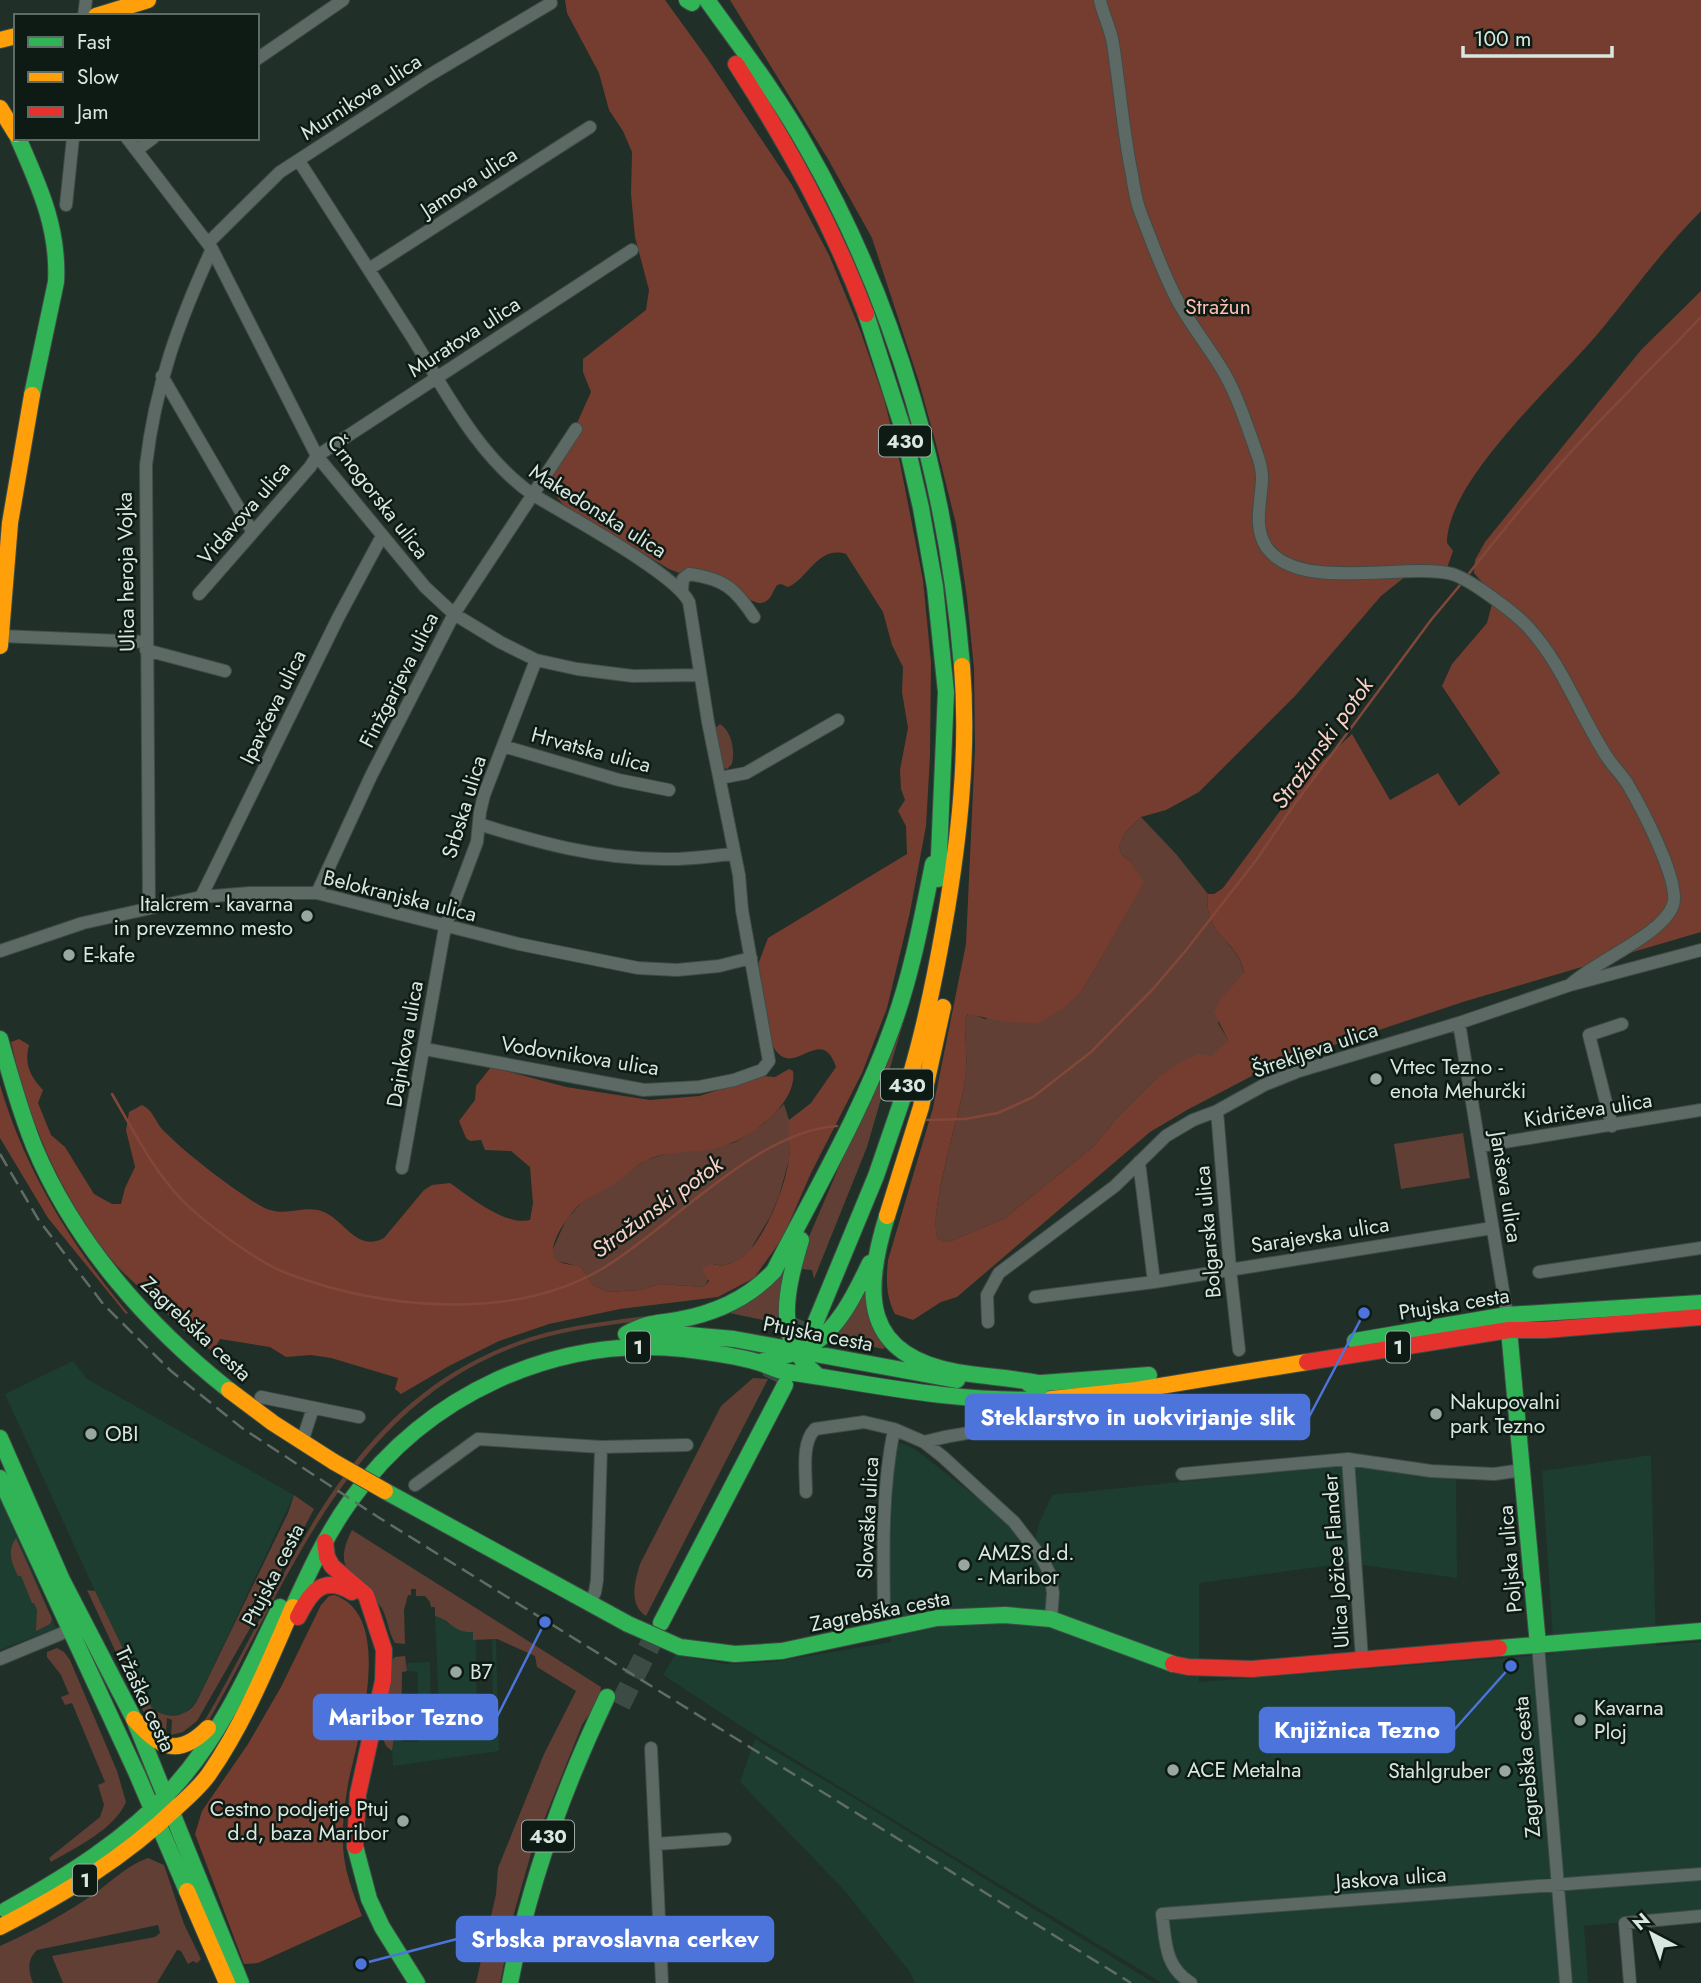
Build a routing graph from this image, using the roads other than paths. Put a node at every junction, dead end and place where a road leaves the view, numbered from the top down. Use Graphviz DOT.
graph roads {
  1 [pos="148,0"];
  2 [pos="343,0"];
  3 [pos="722,0"];
  4 [pos="1100,0"];
  5 [pos="694,1"];
  6 [pos="551,4"];
  7 [pos="102,14"];
  8 [pos="259,59"];
  9 [pos="751,61"];
  10 [pos="0,108"];
  11 [pos="590,127"];
  12 [pos="14,131"];
  13 [pos="19,140"];
  14 [pos="73,140"];
  15 [pos="129,140"];
  16 [pos="150,140"];
  17 [pos="138,150"];
  18 [pos="299,161"];
  19 [pos="66,205"];
  20 [pos="210,246"];
  21 [pos="632,250"];
  22 [pos="369,270"];
  23 [pos="162,376"];
  24 [pos="437,377"];
  25 [pos="576,429"];
  26 [pos="317,456"];
  27 [pos="532,494"];
  28 [pos="252,531"];
  29 [pos="382,536"];
  30 [pos="682,590"];
  31 [pos="199,594"];
  32 [pos="454,614"];
  33 [pos="754,617"];
  34 [pos="1,636"];
  35 [pos="0,646"];
  36 [pos="146,646"];
  37 [pos="536,660"];
  38 [pos="225,671"];
  39 [pos="700,675"];
  40 [pos="838,720"];
  41 [pos="503,746"];
  42 [pos="720,778"];
  43 [pos="668,790"];
  44 [pos="479,824"];
  45 [pos="949,832"];
  46 [pos="733,854"];
  47 [pos="317,893"];
  48 [pos="201,897"];
  49 [pos="149,906"];
  50 [pos="445,927"];
  51 [pos="1701,950"];
  52 [pos="0,951"];
  53 [pos="751,958"];
  54 [pos="1570,985"];
  55 [pos="1459,1023"];
  56 [pos="1622,1024"];
  57 [pos="0,1040"];
  58 [pos="425,1049"];
  59 [pos="1701,1110"];
  60 [pos="1217,1111"];
  61 [pos="1612,1126"];
  62 [pos="1480,1146"];
  63 [pos="1139,1163"];
  64 [pos="402,1168"];
  65 [pos="818,1189"];
  66 [pos="1492,1228"];
  67 [pos="880,1242"];
  68 [pos="1701,1248"];
  69 [pos="1230,1269"];
  70 [pos="1539,1272"];
  71 [pos="1154,1282"];
  72 [pos="1035,1297"];
  73 [pos="1701,1303"];
  74 [pos="1701,1317"];
  75 [pos="988,1322"];
  76 [pos="808,1323"];
  77 [pos="1508,1323"];
  78 [pos="626,1334"];
  79 [pos="1239,1350"];
  80 [pos="794,1351"];
  81 [pos="761,1362"];
  82 [pos="817,1376"];
  83 [pos="778,1382"];
  84 [pos="1044,1384"];
  85 [pos="261,1397"];
  86 [pos="313,1408"];
  87 [pos="359,1417"];
  88 [pos="894,1429"];
  89 [pos="1030,1429"];
  90 [pos="0,1438"];
  91 [pos="302,1442"];
  92 [pos="924,1442"];
  93 [pos="687,1446"];
  94 [pos="601,1447"];
  95 [pos="1348,1460"];
  96 [pos="1523,1470"];
  97 [pos="1182,1474"];
  98 [pos="0,1478"];
  99 [pos="415,1485"];
  100 [pos="806,1492"];
  101 [pos="325,1542"];
  102 [pos="590,1603"];
  103 [pos="369,1605"];
  104 [pos="884,1609"];
  105 [pos="1051,1619"];
  106 [pos="655,1620"];
  107 [pos="70,1630"];
  108 [pos="1701,1631"];
  109 [pos="280,1638"];
  110 [pos="1538,1645"];
  111 [pos="0,1659"];
  112 [pos="1363,1659"];
  113 [pos="227,1710"];
  114 [pos="134,1719"];
  115 [pos="651,1748"];
  116 [pos="165,1795"];
  117 [pos="151,1809"];
  118 [pos="172,1812"];
  119 [pos="159,1826"];
  120 [pos="724,1839"];
  121 [pos="656,1844"];
  122 [pos="1701,1874"];
  123 [pos="1558,1886"];
  124 [pos="0,1912"];
  125 [pos="1701,1916"];
  126 [pos="0,1927"];
  127 [pos="227,1983"];
  128 [pos="241,1983"];
  129 [pos="417,1983"];
  130 [pos="510,1983"];
  131 [pos="523,1983"];
  132 [pos="662,1983"];
  133 [pos="1191,1983"];
  134 [pos="1566,1983"];
  135 [pos="1630,1983"];
  1 -- 7 [label="main road"];
  2 -- 8 [label="street"];
  3 -- 9 [label="main road"];
  4 -- 54 [label="street"];
  5 -- 9 [label="main road, 430"];
  5 -- 45 [label="main road, 430"];
  6 -- 18 [label="street, Murnikova ulica"];
  9 -- 45 [label="main road, 430"];
  10 -- 12 [label="main road"];
  11 -- 22 [label="street, Jamova ulica"];
  13 -- 34 [label="main road"];
  14 -- 19 [label="street"];
  15 -- 17 [label="street, Črnogorska ulica"];
  16 -- 17 [label="street"];
  17 -- 20 [label="street, Črnogorska ulica"];
  18 -- 20 [label="street, Murnikova ulica"];
  18 -- 22 [label="street, Makedonska ulica"];
  20 -- 23 [label="street, Ulica heroja Vojka"];
  20 -- 26 [label="street, Črnogorska ulica"];
  21 -- 24 [label="street, Muratova ulica"];
  22 -- 24 [label="street, Makedonska ulica"];
  23 -- 28 [label="street"];
  23 -- 36 [label="street, Ulica heroja Vojka"];
  24 -- 26 [label="street, Muratova ulica"];
  24 -- 27 [label="street, Makedonska ulica"];
  25 -- 27 [label="street, Finžgarjeva ulica"];
  26 -- 28 [label="street, Vidavova ulica"];
  26 -- 29 [label="street, Črnogorska ulica"];
  27 -- 30 [label="street, Makedonska ulica"];
  27 -- 32 [label="street, Finžgarjeva ulica"];
  28 -- 31 [label="street, Vidavova ulica"];
  29 -- 32 [label="street, Črnogorska ulica"];
  29 -- 48 [label="street, Ipavčeva ulica"];
  30 -- 33 [label="street"];
  30 -- 39 [label="street"];
  32 -- 37 [label="street, Črnogorska ulica"];
  32 -- 47 [label="street, Finžgarjeva ulica"];
  34 -- 35 [label="main road"];
  34 -- 36 [label="street"];
  36 -- 38 [label="street"];
  36 -- 49 [label="street, Ulica heroja Vojka"];
  37 -- 39 [label="street, Črnogorska ulica"];
  37 -- 41 [label="street, Srbska ulica"];
  39 -- 42 [label="street"];
  40 -- 42 [label="street"];
  41 -- 43 [label="street, Hrvatska ulica"];
  41 -- 44 [label="street, Srbska ulica"];
  42 -- 46 [label="street"];
  44 -- 46 [label="street"];
  44 -- 50 [label="street, Srbska ulica"];
  45 -- 65 [label="main road"];
  45 -- 67 [label="main road"];
  45 -- 76 [label="main road, 430"];
  46 -- 53 [label="street"];
  47 -- 48 [label="street, Belokranjska ulica"];
  47 -- 50 [label="street, Belokranjska ulica"];
  48 -- 49 [label="street, Belokranjska ulica"];
  49 -- 52 [label="street, Belokranjska ulica"];
  50 -- 53 [label="street, Belokranjska ulica"];
  50 -- 58 [label="street, Dajnkova ulica"];
  51 -- 54 [label="street, Štrekljeva ulica"];
  53 -- 58 [label="street, Vodovnikova ulica"];
  54 -- 55 [label="street, Štrekljeva ulica"];
  55 -- 60 [label="street, Štrekljeva ulica"];
  55 -- 62 [label="street, Janševa ulica"];
  56 -- 61 [label="street"];
  57 -- 91 [label="main road, Zagrebška cesta"];
  58 -- 64 [label="street, Dajnkova ulica"];
  59 -- 61 [label="street, Kidričeva ulica"];
  60 -- 63 [label="street, Štrekljeva ulica"];
  60 -- 69 [label="street, Bolgarska ulica"];
  61 -- 62 [label="street, Kidričeva ulica"];
  62 -- 66 [label="street, Janševa ulica"];
  63 -- 71 [label="street"];
  63 -- 75 [label="street, Štrekljeva ulica"];
  65 -- 78 [label="main road"];
  65 -- 80 [label="main road"];
  66 -- 69 [label="street, Sarajevska ulica"];
  66 -- 77 [label="street, Janševa ulica"];
  67 -- 80 [label="main road"];
  67 -- 84 [label="main road"];
  68 -- 70 [label="street"];
  69 -- 71 [label="street, Sarajevska ulica"];
  69 -- 79 [label="street, Bolgarska ulica"];
  71 -- 72 [label="street, Sarajevska ulica"];
  73 -- 77 [label="main road, Ptujska cesta / 1"];
  74 -- 77 [label="main road, Ptujska cesta / 1"];
  77 -- 82 [label="main road, Ptujska cesta / 1"];
  77 -- 84 [label="main road, Ptujska cesta / 1"];
  77 -- 96 [label="main road, Poljska ulica"];
  78 -- 80 [label="main road, Ptujska cesta / 1"];
  78 -- 113 [label="main road, Ptujska cesta / 1"];
  80 -- 81 [label="main road"];
  80 -- 82 [label="main road"];
  80 -- 84 [label="main road, Ptujska cesta / 1"];
  81 -- 82 [label="main road, Ptujska cesta / 1"];
  81 -- 101 [label="main road, Ptujska cesta / 1"];
  83 -- 106 [label="main road"];
  85 -- 86 [label="street"];
  86 -- 87 [label="street"];
  86 -- 91 [label="street"];
  88 -- 92 [label="street"];
  88 -- 100 [label="street"];
  88 -- 104 [label="street, Slovaška ulica"];
  89 -- 92 [label="street"];
  90 -- 114 [label="main road, Tržaška cesta"];
  91 -- 102 [label="main road, Zagrebška cesta, bridge"];
  92 -- 105 [label="street"];
  93 -- 94 [label="street"];
  94 -- 99 [label="street"];
  94 -- 102 [label="street"];
  95 -- 96 [label="street"];
  95 -- 97 [label="street"];
  95 -- 112 [label="street, Ulica Jožice Flander"];
  96 -- 110 [label="main road, Poljska ulica"];
  98 -- 107 [label="main road, Tržaška cesta"];
  101 -- 103 [label="main road, Ptujska cesta"];
  101 -- 109 [label="main road, Ptujska cesta / 1"];
  102 -- 105 [label="main road, Zagrebška cesta, bridge"];
  103 -- 109 [label="main road, Ptujska cesta"];
  103 -- 129 [label="main road"];
  105 -- 112 [label="main road, Zagrebška cesta"];
  107 -- 111 [label="street"];
  107 -- 117 [label="main road, Tržaška cesta"];
  108 -- 110 [label="main road, Zagrebška cesta"];
  109 -- 118 [label="main road, Ptujska cesta / 1"];
  110 -- 112 [label="main road, Zagrebška cesta"];
  110 -- 123 [label="street, Zagrebška cesta"];
  113 -- 114 [label="main road"];
  113 -- 116 [label="main road, Ptujska cesta / 1"];
  114 -- 116 [label="main road, Tržaška cesta"];
  115 -- 121 [label="street"];
  116 -- 117 [label="main road, Ptujska cesta / 1"];
  116 -- 118 [label="main road, Tržaška cesta"];
  117 -- 119 [label="main road, Tržaška cesta"];
  117 -- 124 [label="main road, 1"];
  118 -- 119 [label="main road, 1"];
  118 -- 128 [label="main road, Tržaška cesta"];
  119 -- 126 [label="main road, 1"];
  119 -- 127 [label="main road, Tržaška cesta"];
  120 -- 121 [label="street"];
  121 -- 132 [label="street"];
  122 -- 123 [label="street, Jaskova ulica"];
  123 -- 133 [label="street, Jaskova ulica"];
  123 -- 134 [label="street, Zagrebška cesta"];
  125 -- 135 [label="street"];
  130 -- 131 [label="main road, 430"];
}
